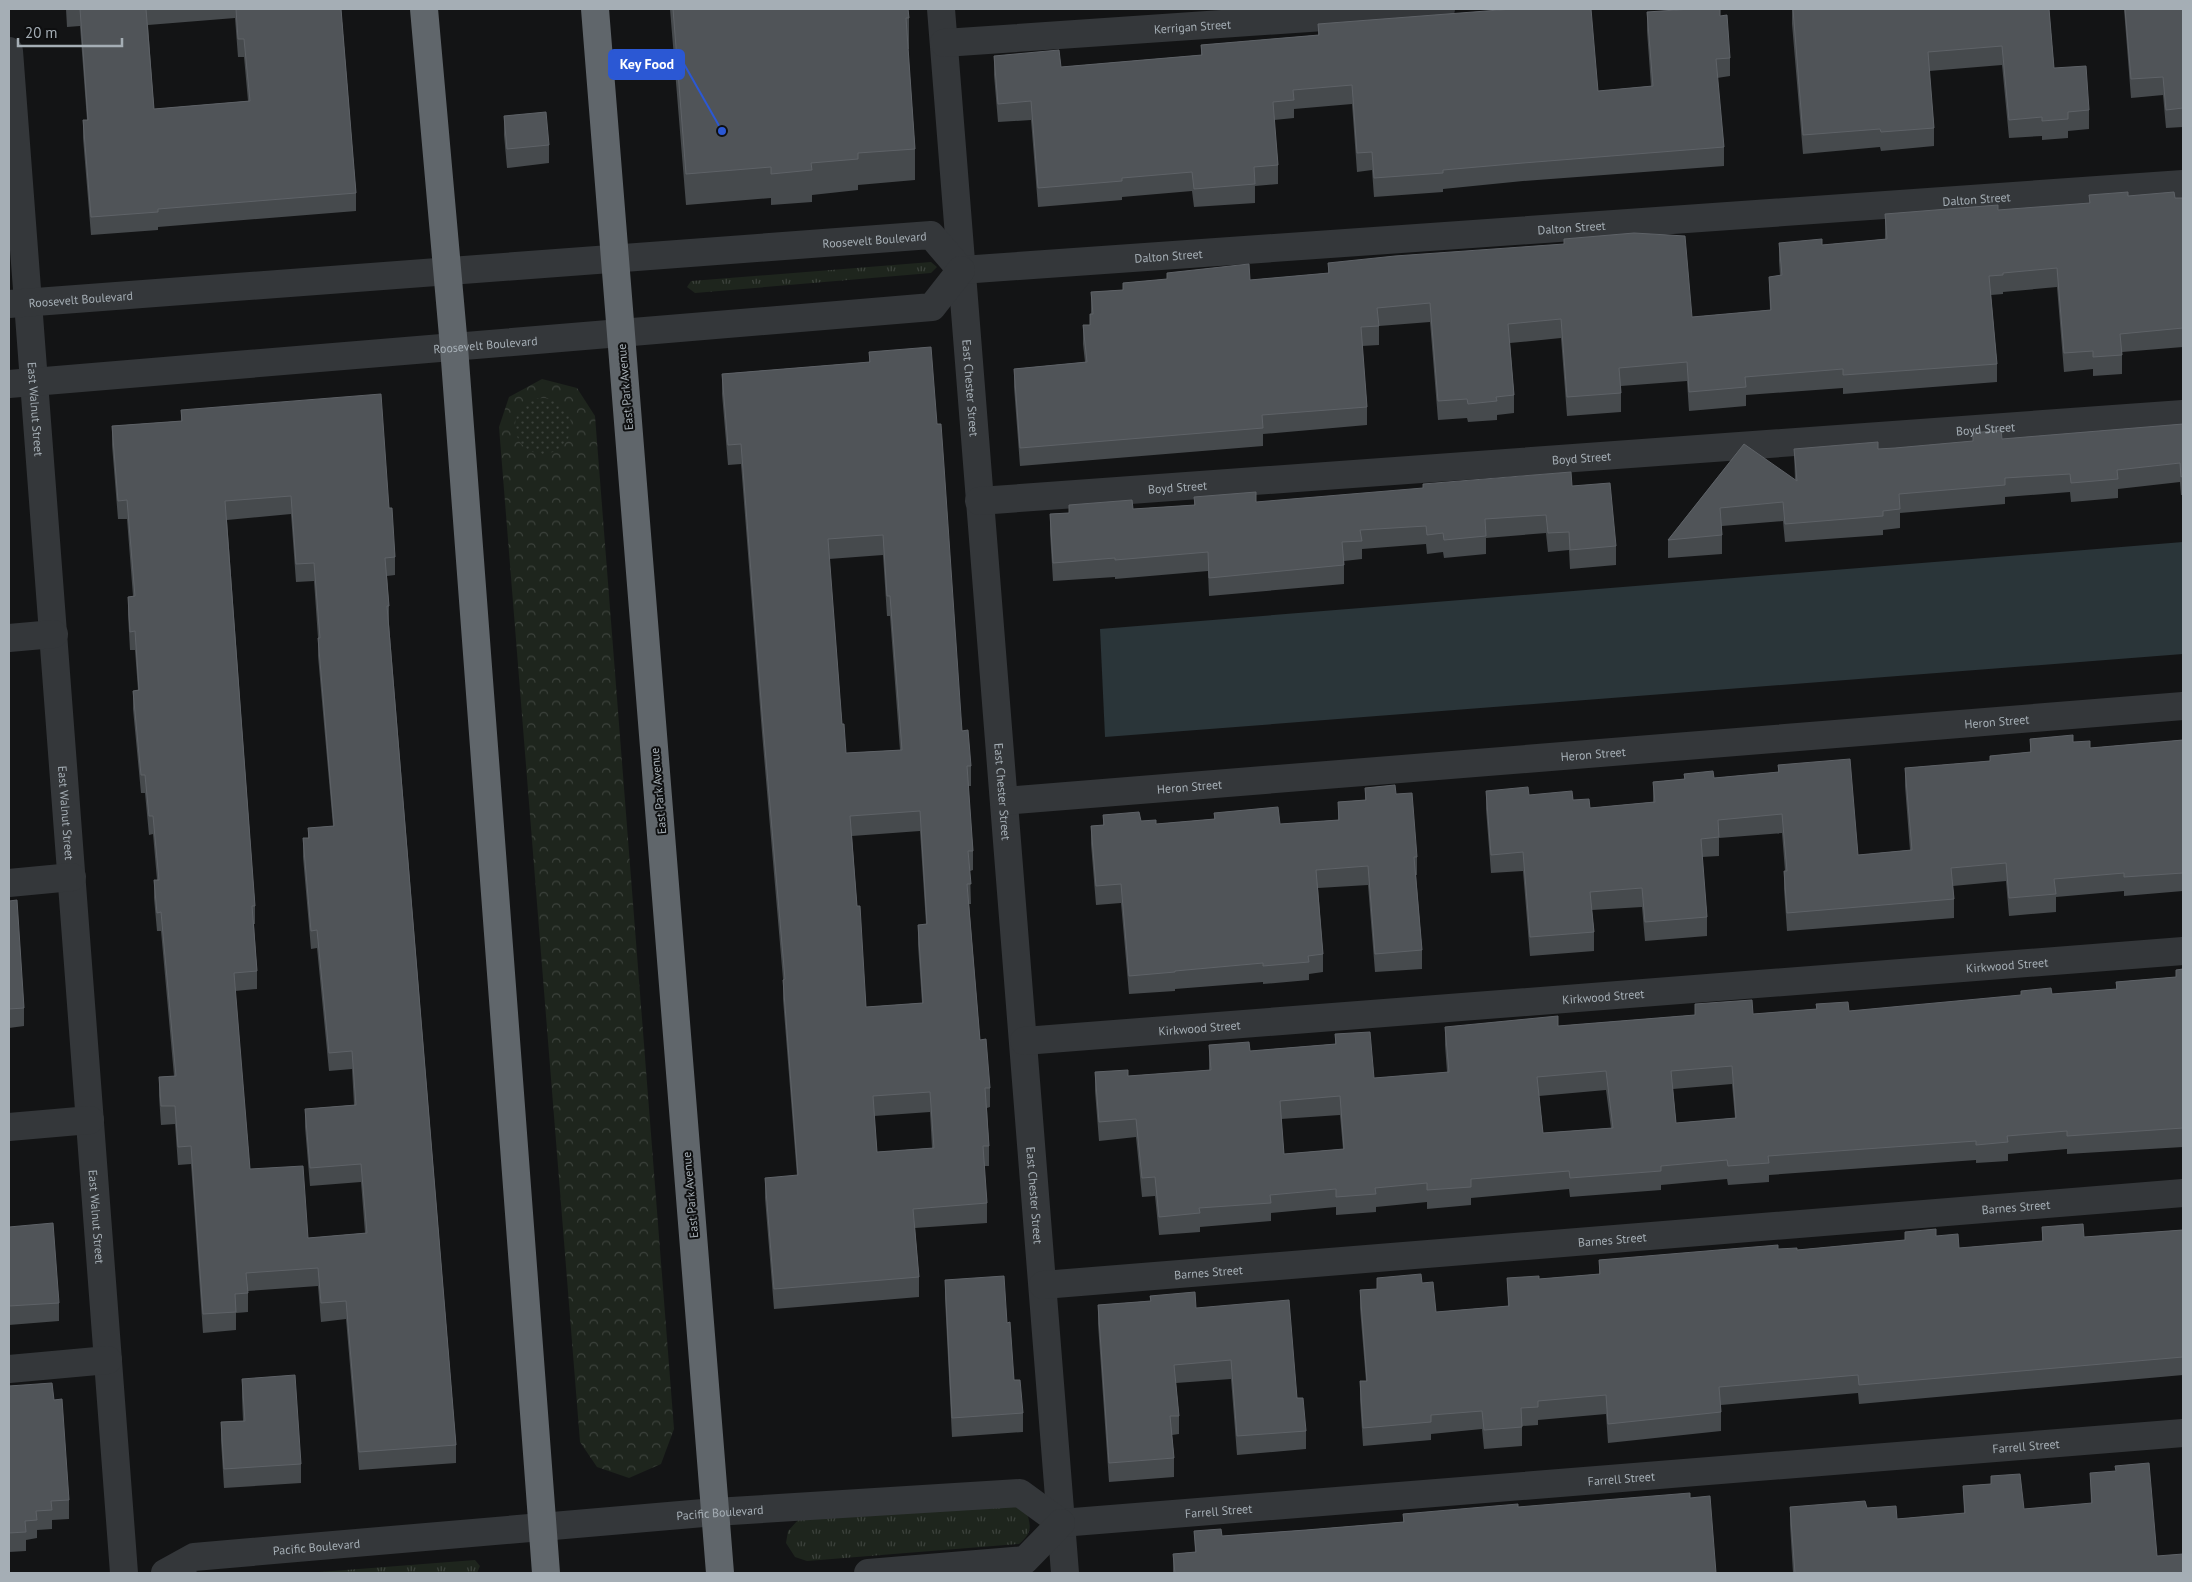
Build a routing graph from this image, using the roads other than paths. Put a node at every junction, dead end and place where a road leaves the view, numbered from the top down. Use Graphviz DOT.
graph roads {
  1 [pos="424,9"];
  2 [pos="595,9"];
  3 [pos="941,9"];
  4 [pos="1441,9"];
  5 [pos="944,43"];
  6 [pos="9,51"];
  7 [pos="2183,184"];
  8 [pos="615,258"];
  9 [pos="961,270"];
  10 [pos="446,271"];
  11 [pos="19,304"];
  12 [pos="621,334"];
  13 [pos="454,347"];
  14 [pos="22,383"];
  15 [pos="2183,414"];
  16 [pos="979,501"];
  17 [pos="54,634"];
  18 [pos="9,638"];
  19 [pos="2183,706"];
  20 [pos="1004,801"];
  21 [pos="72,877"];
  22 [pos="9,883"];
  23 [pos="2183,951"];
  24 [pos="1024,1041"];
  25 [pos="90,1120"];
  26 [pos="9,1127"];
  27 [pos="2183,1193"];
  28 [pos="1043,1285"];
  29 [pos="108,1360"];
  30 [pos="9,1369"];
  31 [pos="2183,1433"];
  32 [pos="715,1512"];
  33 [pos="1061,1523"];
  34 [pos="542,1526"];
  35 [pos="124,1573"];
  36 [pos="165,1573"];
  37 [pos="546,1573"];
  38 [pos="720,1573"];
  39 [pos="868,1573"];
  40 [pos="1065,1573"];
  1 -- 10 [label="highway"];
  2 -- 8 [label="highway, East Park Avenue"];
  3 -- 5 [label="street, East Chester Street"];
  4 -- 5 [label="street, Kerrigan Street"];
  5 -- 9 [label="street, East Chester Street"];
  6 -- 11 [label="street, East Walnut Street"];
  7 -- 9 [label="street, Dalton Street"];
  8 -- 9 [label="street, Roosevelt Boulevard"];
  8 -- 10 [label="street, Roosevelt Boulevard"];
  8 -- 12 [label="highway, East Park Avenue"];
  9 -- 12 [label="street, Roosevelt Boulevard"];
  9 -- 16 [label="street, East Chester Street"];
  10 -- 11 [label="street, Roosevelt Boulevard"];
  10 -- 13 [label="highway"];
  11 -- 14 [label="street, East Walnut Street"];
  12 -- 13 [label="street, Roosevelt Boulevard"];
  12 -- 32 [label="highway, East Park Avenue"];
  13 -- 14 [label="street, Roosevelt Boulevard"];
  13 -- 34 [label="highway"];
  14 -- 17 [label="street, East Walnut Street"];
  15 -- 16 [label="street, Boyd Street"];
  16 -- 20 [label="street, East Chester Street"];
  17 -- 18 [label="street"];
  17 -- 21 [label="street, East Walnut Street"];
  19 -- 20 [label="street, Heron Street"];
  20 -- 24 [label="street, East Chester Street"];
  21 -- 22 [label="street"];
  21 -- 25 [label="street, East Walnut Street"];
  23 -- 24 [label="street, Kirkwood Street"];
  24 -- 28 [label="street, East Chester Street"];
  25 -- 26 [label="street"];
  25 -- 29 [label="street, East Walnut Street"];
  27 -- 28 [label="street, Barnes Street"];
  28 -- 33 [label="street, East Chester Street"];
  29 -- 30 [label="street"];
  29 -- 35 [label="street, East Walnut Street"];
  31 -- 33 [label="street, Farrell Street"];
  32 -- 33 [label="street, Pacific Boulevard"];
  32 -- 34 [label="street, Pacific Boulevard"];
  32 -- 38 [label="highway, East Park Avenue"];
  33 -- 39 [label="street"];
  33 -- 40 [label="street, East Chester Street"];
  34 -- 36 [label="street, Pacific Boulevard"];
  34 -- 37 [label="highway"];
}
